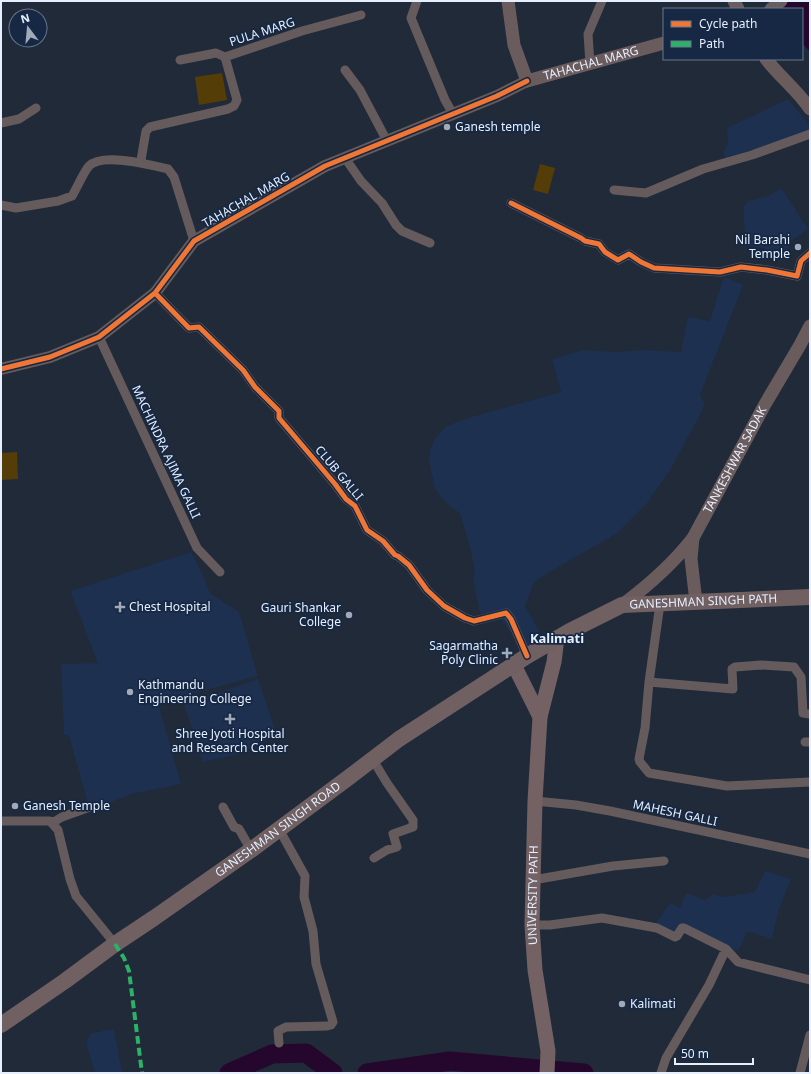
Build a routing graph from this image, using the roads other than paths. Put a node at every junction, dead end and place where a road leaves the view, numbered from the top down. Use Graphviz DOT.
graph roads {
  1 [pos="417,1"];
  2 [pos="508,1"];
  3 [pos="602,1"];
  4 [pos="781,1"];
  5 [pos="772,8"];
  6 [pos="362,15"];
  7 [pos="663,43"];
  8 [pos="225,57"];
  9 [pos="180,60"];
  10 [pos="767,60"];
  11 [pos="780,60"];
  12 [pos="590,64"];
  13 [pos="345,70"];
  14 [pos="775,71"];
  15 [pos="527,81"];
  16 [pos="36,108"];
  17 [pos="810,109"];
  18 [pos="453,114"];
  19 [pos="1,123"];
  20 [pos="810,134"];
  21 [pos="387,141"];
  22 [pos="345,158"];
  23 [pos="143,163"];
  24 [pos="614,190"];
  25 [pos="511,203"];
  26 [pos="1,205"];
  27 [pos="194,242"];
  28 [pos="430,244"];
  29 [pos="810,253"];
  30 [pos="155,293"];
  31 [pos="810,326"];
  32 [pos="99,337"];
  33 [pos="1,369"];
  34 [pos="693,538"];
  35 [pos="220,572"];
  36 [pos="810,598"];
  37 [pos="696,602"];
  38 [pos="660,604"];
  39 [pos="622,605"];
  40 [pos="557,638"];
  41 [pos="527,656"];
  42 [pos="514,665"];
  43 [pos="649,682"];
  44 [pos="810,714"];
  45 [pos="540,717"];
  46 [pos="373,760"];
  47 [pos="810,782"];
  48 [pos="535,801"];
  49 [pos="90,807"];
  50 [pos="222,807"];
  51 [pos="1,821"];
  52 [pos="52,823"];
  53 [pos="279,829"];
  54 [pos="251,850"];
  55 [pos="810,854"];
  56 [pos="374,858"];
  57 [pos="664,861"];
  58 [pos="533,880"];
  59 [pos="532,925"];
  60 [pos="115,944"];
  61 [pos="726,948"];
  62 [pos="810,980"];
  63 [pos="1,1025"];
  64 [pos="810,1035"];
  65 [pos="279,1042"];
  66 [pos="547,1073"];
  67 [pos="661,1073"];
  68 [pos="800,1073"];
  1 -- 18 [label="street"];
  2 -- 15 [label="main road"];
  3 -- 12 [label="street"];
  4 -- 5 [label="main road"];
  6 -- 8 [label="street, PULA MARG"];
  7 -- 12 [label="main road, TAHACHAL MARG"];
  8 -- 9 [label="street"];
  8 -- 23 [label="street, PULA MARG"];
  10 -- 14 [label="main road"];
  11 -- 14 [label="main road"];
  12 -- 15 [label="main road, TAHACHAL MARG"];
  13 -- 21 [label="street"];
  14 -- 17 [label="main road"];
  15 -- 18 [label="street, TAHACHAL MARG"];
  16 -- 19 [label="street"];
  18 -- 21 [label="street, TAHACHAL MARG"];
  20 -- 24 [label="street"];
  21 -- 22 [label="street, TAHACHAL MARG"];
  22 -- 27 [label="street, TAHACHAL MARG"];
  22 -- 28 [label="street"];
  23 -- 26 [label="street"];
  23 -- 27 [label="street"];
  25 -- 29 [label="street"];
  27 -- 30 [label="street, TAHACHAL MARG"];
  30 -- 32 [label="street, TAHACHAL MARG"];
  30 -- 41 [label="street, CLUB GALLI"];
  31 -- 34 [label="main road, TANKESHWAR SADAK"];
  32 -- 33 [label="street, TAHACHAL MARG"];
  32 -- 35 [label="street, MACHINDRA AJIMA GALLI"];
  34 -- 37 [label="main road, TANKESHWAR SADAK"];
  34 -- 39 [label="main road"];
  36 -- 37 [label="highway, GANESHMAN SINGH PATH"];
  37 -- 38 [label="highway, GANESHMAN SINGH PATH"];
  38 -- 39 [label="highway, GANESHMAN SINGH PATH"];
  38 -- 43 [label="street"];
  39 -- 40 [label="highway, GANESHMAN SINGH PATH"];
  40 -- 41 [label="highway, GANESHMAN SINGH ROAD"];
  40 -- 45 [label="main road, UNIVERSITY PATH"];
  41 -- 42 [label="highway, GANESHMAN SINGH ROAD"];
  42 -- 45 [label="main road, UNIVERSITY PATH"];
  42 -- 46 [label="highway, GANESHMAN SINGH ROAD"];
  43 -- 44 [label="street"];
  43 -- 47 [label="street"];
  45 -- 48 [label="main road, UNIVERSITY PATH"];
  46 -- 53 [label="highway, GANESHMAN SINGH ROAD"];
  46 -- 56 [label="street"];
  48 -- 55 [label="street, MAHESH GALLI"];
  48 -- 58 [label="main road, UNIVERSITY PATH"];
  49 -- 52 [label="street"];
  50 -- 54 [label="street"];
  51 -- 52 [label="street"];
  52 -- 60 [label="street"];
  53 -- 54 [label="highway, GANESHMAN SINGH ROAD"];
  53 -- 65 [label="street"];
  54 -- 60 [label="highway, GANESHMAN SINGH ROAD"];
  57 -- 58 [label="street"];
  58 -- 59 [label="main road, UNIVERSITY PATH"];
  59 -- 61 [label="street"];
  59 -- 66 [label="main road, UNIVERSITY PATH"];
  60 -- 63 [label="highway, GANESHMAN SINGH ROAD"];
  61 -- 62 [label="street"];
  61 -- 67 [label="street"];
  64 -- 68 [label="street"];
}
